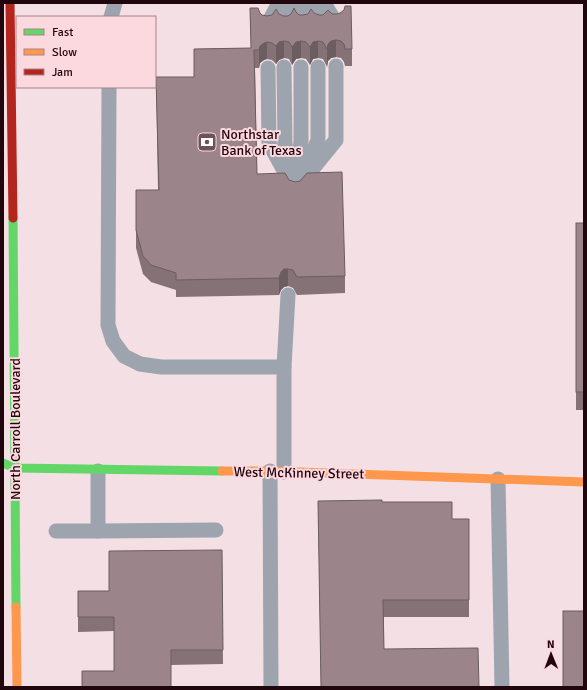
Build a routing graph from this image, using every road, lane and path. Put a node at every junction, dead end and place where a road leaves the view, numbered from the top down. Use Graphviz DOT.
graph roads {
  1 [pos="10,3"];
  2 [pos="115,3"];
  3 [pos="279,3"];
  4 [pos="290,3"];
  5 [pos="302,3"];
  6 [pos="313,3"];
  7 [pos="324,3"];
  8 [pos="111,16"];
  9 [pos="336,23"];
  10 [pos="303,24"];
  11 [pos="320,24"];
  12 [pos="267,25"];
  13 [pos="285,25"];
  14 [pos="336,66"];
  15 [pos="284,67"];
  16 [pos="301,67"];
  17 [pos="318,67"];
  18 [pos="268,68"];
  19 [pos="109,88"];
  20 [pos="295,191"];
  21 [pos="288,295"];
  22 [pos="284,367"];
  23 [pos="3,463"];
  24 [pos="15,468"];
  25 [pos="98,471"];
  26 [pos="277,472"];
  27 [pos="498,479"];
  28 [pos="584,482"];
  29 [pos="216,530"];
  30 [pos="56,531"];
  31 [pos="98,531"];
  32 [pos="17,687"];
  33 [pos="271,687"];
  34 [pos="502,687"];
  1 -- 24 [label="main road, North Carroll Boulevard"];
  2 -- 8 [label="lane"];
  3 -- 12 [label="lane"];
  4 -- 13 [label="lane"];
  5 -- 10 [label="lane"];
  6 -- 11 [label="lane"];
  7 -- 9 [label="lane"];
  14 -- 20 [label="lane"];
  15 -- 20 [label="lane"];
  16 -- 20 [label="lane"];
  17 -- 20 [label="lane"];
  18 -- 20 [label="lane"];
  19 -- 22 [label="lane"];
  21 -- 22 [label="lane"];
  22 -- 26 [label="lane"];
  23 -- 24 [label="main road"];
  24 -- 25 [label="main road, West McKinney Street"];
  24 -- 32 [label="main road, North Carroll Boulevard"];
  25 -- 26 [label="main road, West McKinney Street"];
  25 -- 31 [label="lane"];
  26 -- 27 [label="main road, West McKinney Street"];
  26 -- 33 [label="lane"];
  27 -- 28 [label="main road, West McKinney Street"];
  27 -- 34 [label="lane"];
  29 -- 31 [label="lane"];
  30 -- 31 [label="lane"];
}
